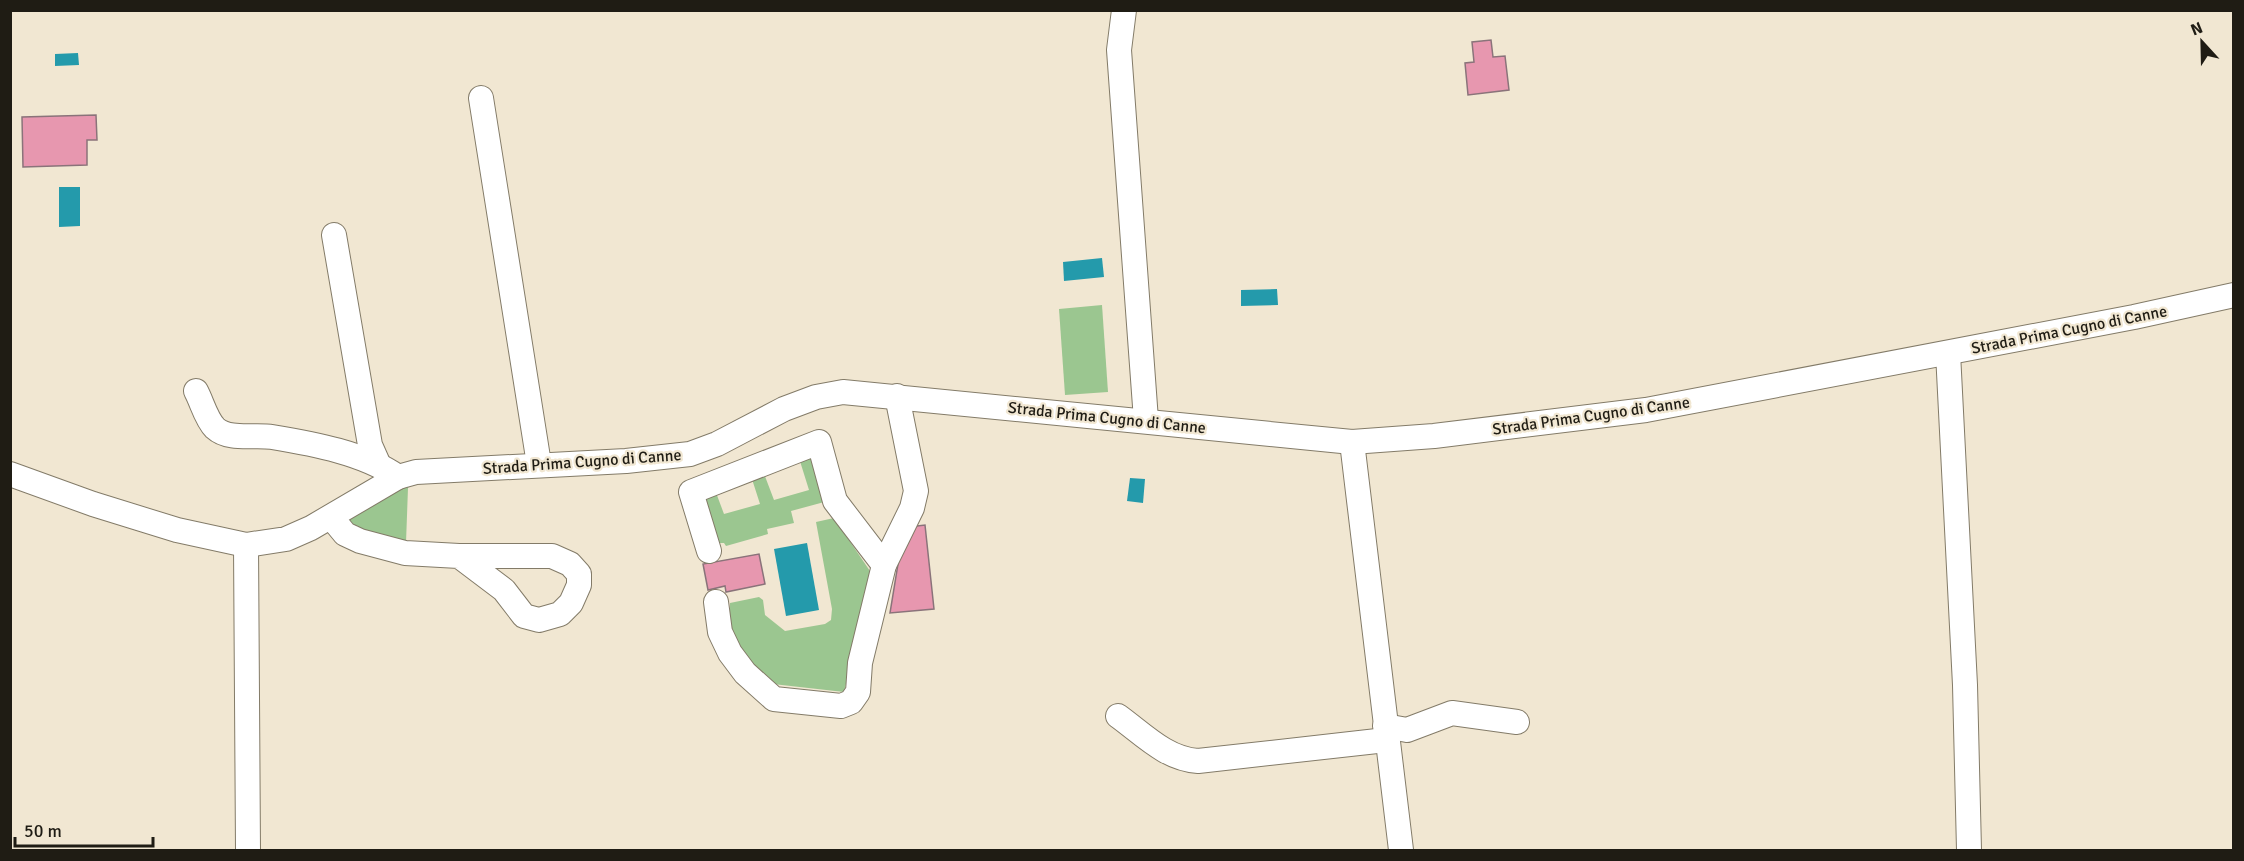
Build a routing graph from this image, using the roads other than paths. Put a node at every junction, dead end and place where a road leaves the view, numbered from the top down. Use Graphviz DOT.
graph roads {
  1 [pos="1124,10"];
  2 [pos="480,98"];
  3 [pos="334,235"];
  4 [pos="2234,295"];
  5 [pos="1948,353"];
  6 [pos="196,391"];
  7 [pos="897,396"];
  8 [pos="1146,420"];
  9 [pos="1352,442"];
  10 [pos="378,463"];
  11 [pos="539,464"];
  12 [pos="10,474"];
  13 [pos="398,477"];
  14 [pos="331,517"];
  15 [pos="246,546"];
  16 [pos="709,551"];
  17 [pos="459,556"];
  18 [pos="884,565"];
  19 [pos="716,602"];
  20 [pos="1118,716"];
  21 [pos="1517,722"];
  22 [pos="1386,733"];
  23 [pos="248,850"];
  24 [pos="1401,850"];
  25 [pos="1970,850"];
  1 -- 8 [label="street"];
  2 -- 11 [label="street"];
  3 -- 10 [label="street"];
  4 -- 5 [label="street, Strada Prima Cugno di Canne"];
  5 -- 9 [label="street, Strada Prima Cugno di Canne"];
  5 -- 25 [label="street"];
  6 -- 10 [label="street"];
  7 -- 8 [label="street, Strada Prima Cugno di Canne"];
  7 -- 11 [label="street, Strada Prima Cugno di Canne"];
  7 -- 18 [label="street"];
  8 -- 9 [label="street, Strada Prima Cugno di Canne"];
  9 -- 22 [label="street"];
  10 -- 13 [label="street"];
  11 -- 13 [label="street, Strada Prima Cugno di Canne"];
  12 -- 15 [label="street, Strada Prima Cugno di Canne"];
  13 -- 14 [label="street, Strada Prima Cugno di Canne"];
  14 -- 15 [label="street, Strada Prima Cugno di Canne"];
  14 -- 17 [label="street"];
  15 -- 23 [label="street"];
  16 -- 18 [label="street"];
  18 -- 19 [label="street"];
  20 -- 22 [label="street"];
  21 -- 22 [label="street"];
  22 -- 24 [label="street"];
}
